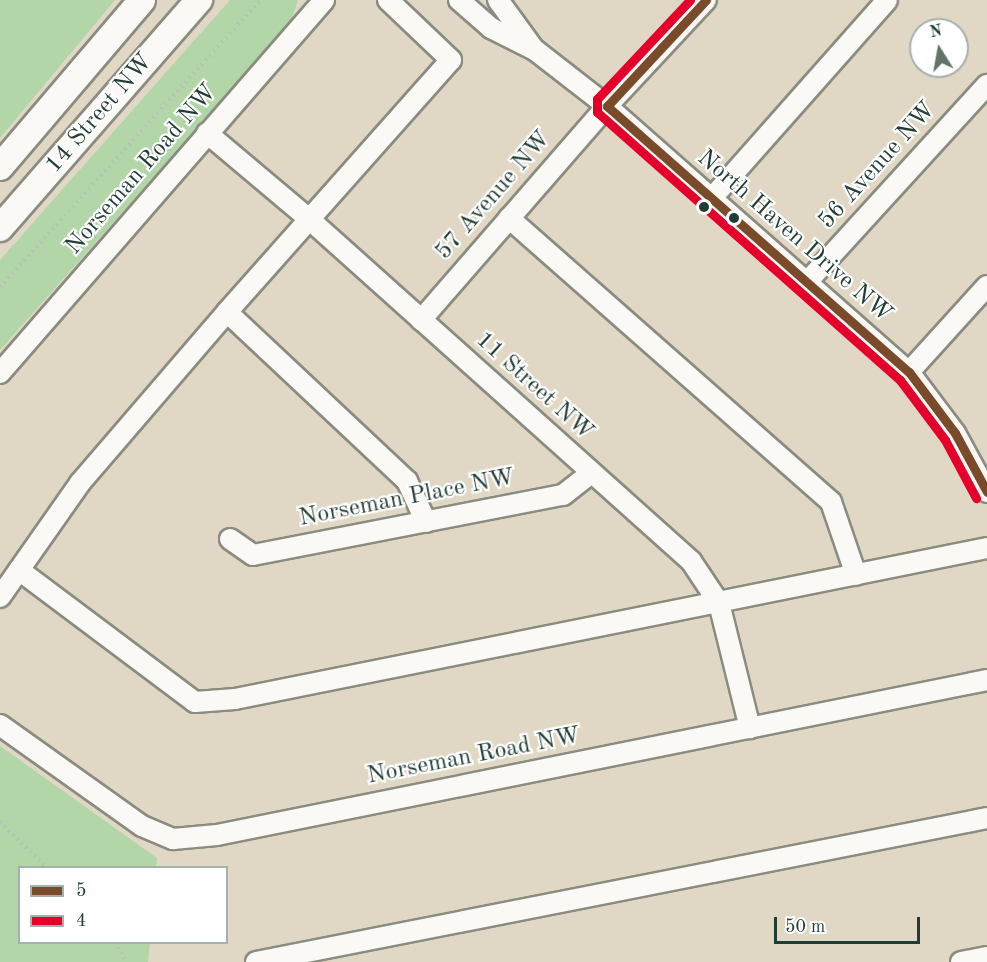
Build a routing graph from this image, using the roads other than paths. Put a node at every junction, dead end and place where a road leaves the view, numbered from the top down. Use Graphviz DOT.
graph roads {
  1 [pos="142,0"];
  2 [pos="199,0"];
  3 [pos="213,0"];
  4 [pos="324,0"];
  5 [pos="388,0"];
  6 [pos="459,0"];
  7 [pos="498,0"];
  8 [pos="706,0"];
  9 [pos="887,0"];
  10 [pos="180,23"];
  11 [pos="535,50"];
  12 [pos="987,85"];
  13 [pos="607,106"];
  14 [pos="207,133"];
  15 [pos="0,167"];
  16 [pos="712,198"];
  17 [pos="509,218"];
  18 [pos="309,219"];
  19 [pos="0,228"];
  20 [pos="807,282"];
  21 [pos="987,286"];
  22 [pos="227,312"];
  23 [pos="421,320"];
  24 [pos="909,372"];
  25 [pos="0,373"];
  26 [pos="591,473"];
  27 [pos="987,492"];
  28 [pos="426,522"];
  29 [pos="230,539"];
  30 [pos="987,548"];
  31 [pos="19,570"];
  32 [pos="856,575"];
  33 [pos="0,597"];
  34 [pos="719,603"];
  35 [pos="987,680"];
  36 [pos="0,725"];
  37 [pos="750,728"];
  38 [pos="987,818"];
  39 [pos="987,957"];
  40 [pos="256,962"];
  41 [pos="961,962"];
  1 -- 15 [label="main road, 14 Street NW"];
  2 -- 10 [label="main road, 14 Street NW"];
  3 -- 10 [label="main road"];
  4 -- 14 [label="street, Norseman Road NW"];
  5 -- 18 [label="street"];
  6 -- 11 [label="street, North Haven Drive NW"];
  7 -- 11 [label="street, North Haven Drive NW"];
  8 -- 13 [label="street, 57 Avenue NW"];
  9 -- 16 [label="street"];
  10 -- 19 [label="main road, 14 Street NW"];
  11 -- 13 [label="street, North Haven Drive NW"];
  12 -- 20 [label="street, 56 Avenue NW"];
  13 -- 16 [label="street, North Haven Drive NW"];
  13 -- 17 [label="street, 57 Avenue NW"];
  14 -- 18 [label="street, 11 Street NW"];
  14 -- 25 [label="street, Norseman Road NW"];
  16 -- 20 [label="street, North Haven Drive NW"];
  17 -- 23 [label="street, 57 Avenue NW"];
  17 -- 32 [label="street"];
  18 -- 22 [label="street"];
  18 -- 23 [label="street, 11 Street NW"];
  20 -- 24 [label="street, North Haven Drive NW"];
  21 -- 24 [label="street"];
  22 -- 28 [label="street"];
  22 -- 31 [label="street"];
  23 -- 26 [label="street, 11 Street NW"];
  24 -- 27 [label="street, North Haven Drive NW"];
  26 -- 28 [label="street, Norseman Place NW"];
  26 -- 34 [label="street, 11 Street NW"];
  28 -- 29 [label="street, Norseman Place NW"];
  30 -- 32 [label="street"];
  31 -- 33 [label="street"];
  31 -- 34 [label="street"];
  32 -- 34 [label="street"];
  34 -- 37 [label="street, 11 Street NW"];
  35 -- 37 [label="street, Norseman Road NW"];
  36 -- 37 [label="street, Norseman Road NW"];
  38 -- 40 [label="street"];
  39 -- 41 [label="street"];
}
